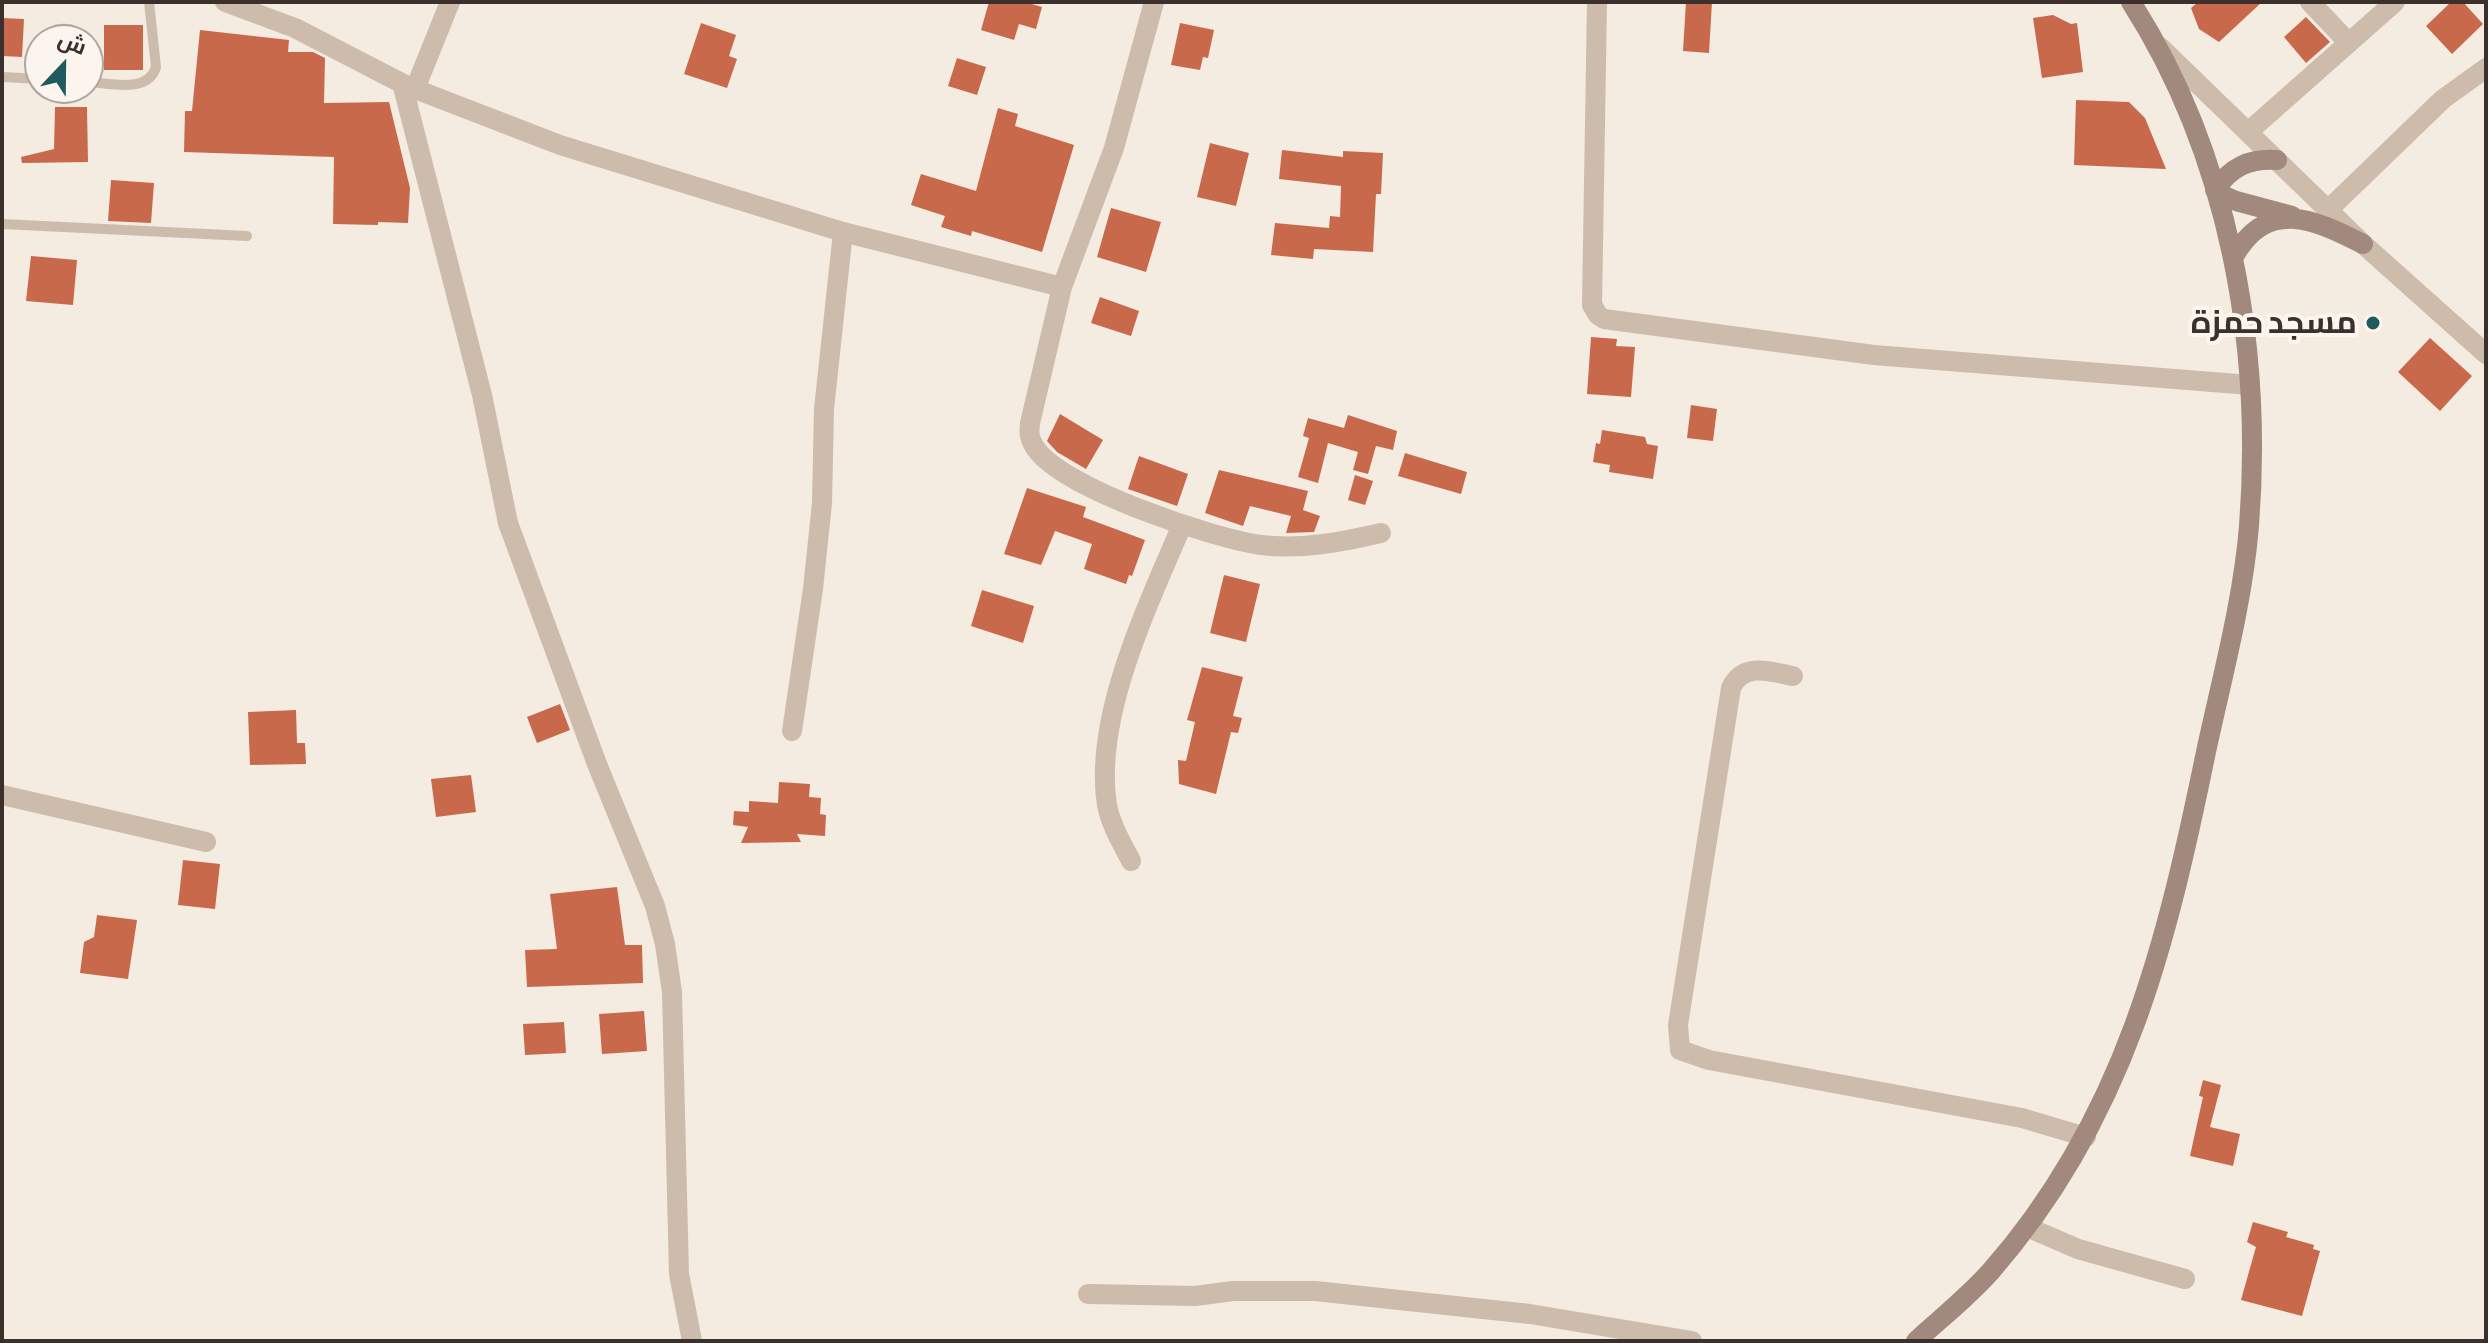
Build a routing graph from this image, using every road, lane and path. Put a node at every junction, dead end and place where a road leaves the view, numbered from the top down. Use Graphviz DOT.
graph roads {
  1 [pos="149,2"];
  2 [pos="225,2"];
  3 [pos="450,2"];
  4 [pos="1154,2"];
  5 [pos="1597,2"];
  6 [pos="2131,2"];
  7 [pos="2310,2"];
  8 [pos="2395,2"];
  9 [pos="2155,43"];
  10 [pos="2349,43"];
  11 [pos="2486,68"];
  12 [pos="2,77"];
  13 [pos="24,78"];
  14 [pos="104,83"];
  15 [pos="408,86"];
  16 [pos="2248,132"];
  17 [pos="2277,160"];
  18 [pos="2216,191"];
  19 [pos="2328,210"];
  20 [pos="2294,217"];
  21 [pos="2,224"];
  22 [pos="843,232"];
  23 [pos="247,236"];
  24 [pos="2363,244"];
  25 [pos="2233,258"];
  26 [pos="1062,287"];
  27 [pos="2486,354"];
  28 [pos="2250,385"];
  29 [pos="1182,525"];
  30 [pos="1381,533"];
  31 [pos="1793,676"];
  32 [pos="792,731"];
  33 [pos="2,795"];
  34 [pos="206,842"];
  35 [pos="1131,861"];
  36 [pos="2086,1137"];
  37 [pos="2027,1227"];
  38 [pos="2185,1279"];
  39 [pos="1088,1294"];
  40 [pos="692,1341"];
  41 [pos="1692,1341"];
  42 [pos="1916,1341"];
  1 -- 14 [label="lane"];
  2 -- 15 [label="street"];
  3 -- 15 [label="street"];
  4 -- 26 [label="street"];
  5 -- 28 [label="street"];
  6 -- 9 [label="main road"];
  7 -- 10 [label="street"];
  8 -- 10 [label="street"];
  9 -- 16 [label="street"];
  9 -- 18 [label="main road"];
  10 -- 16 [label="street"];
  11 -- 19 [label="street"];
  12 -- 13 [label="lane"];
  15 -- 22 [label="street"];
  15 -- 40 [label="street"];
  16 -- 17 [label="street"];
  17 -- 18 [label="main road"];
  17 -- 19 [label="street"];
  18 -- 20 [label="main road"];
  18 -- 25 [label="main road"];
  19 -- 24 [label="street"];
  20 -- 24 [label="main road"];
  20 -- 25 [label="main road"];
  21 -- 23 [label="lane"];
  22 -- 26 [label="street"];
  22 -- 32 [label="street"];
  24 -- 27 [label="street"];
  25 -- 28 [label="main road"];
  26 -- 29 [label="street"];
  28 -- 36 [label="main road"];
  29 -- 30 [label="street"];
  29 -- 35 [label="street"];
  31 -- 36 [label="street"];
  33 -- 34 [label="street"];
  36 -- 37 [label="main road"];
  37 -- 38 [label="street"];
  37 -- 42 [label="main road"];
  39 -- 41 [label="street"];
}
